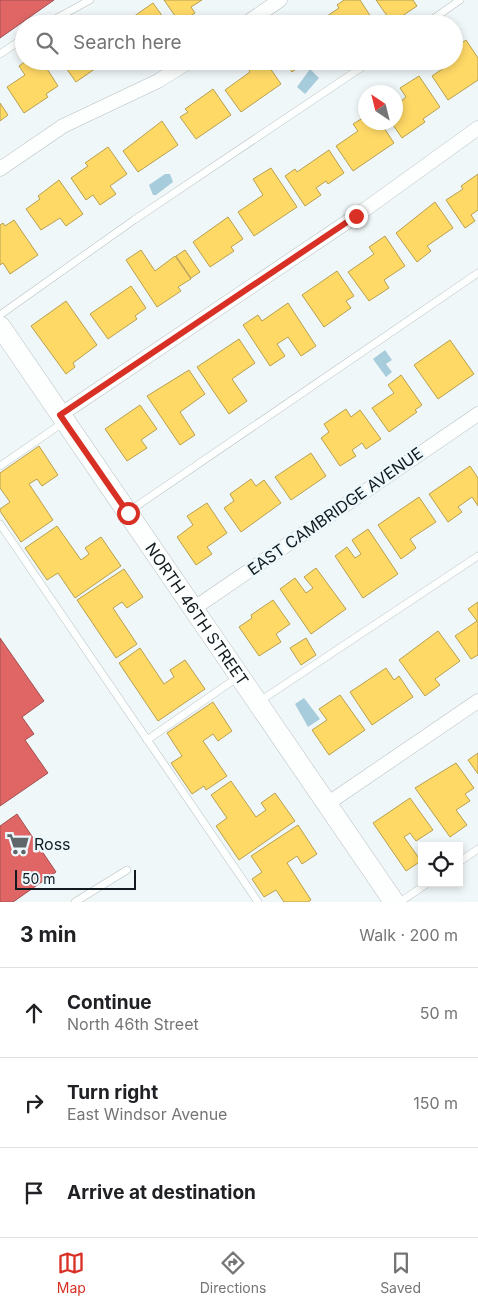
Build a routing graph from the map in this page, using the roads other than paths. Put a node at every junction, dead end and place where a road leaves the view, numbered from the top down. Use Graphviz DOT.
graph roads {
  1 [pos="90,0"];
  2 [pos="280,0"];
  3 [pos="460,0"];
  4 [pos="62,15"];
  5 [pos="258,15"];
  6 [pos="439,15"];
  7 [pos="15,44"];
  8 [pos="0,54"];
  9 [pos="176,70"];
  10 [pos="358,70"];
  11 [pos="478,128"];
  12 [pos="0,169"];
  13 [pos="478,273"];
  14 [pos="0,315"];
  15 [pos="0,326"];
  16 [pos="478,414"];
  17 [pos="63,418"];
  18 [pos="0,466"];
  19 [pos="128,513"];
  20 [pos="0,524"];
  21 [pos="478,556"];
  22 [pos="193,609"];
  23 [pos="238,676"];
  24 [pos="478,701"];
  25 [pos="257,703"];
  26 [pos="147,740"];
  27 [pos="327,804"];
  28 [pos="478,849"];
  29 [pos="463,859"];
  30 [pos="126,870"];
  31 [pos="422,887"];
  32 [pos="75,902"];
  33 [pos="258,902"];
  34 [pos="394,902"];
  35 [pos="400,902"];
  1 -- 4 [label="lane"];
  2 -- 5 [label="street"];
  3 -- 6 [label="lane"];
  7 -- 8 [label="lane"];
  9 -- 12 [label="street"];
  10 -- 14 [label="lane"];
  11 -- 17 [label="street"];
  13 -- 19 [label="lane"];
  15 -- 17 [label="street, NORTH 46TH STREET"];
  16 -- 22 [label="street, EAST CAMBRIDGE AVENUE"];
  17 -- 18 [label="lane"];
  17 -- 19 [label="street, NORTH 46TH STREET"];
  19 -- 22 [label="street, NORTH 46TH STREET"];
  20 -- 26 [label="lane"];
  21 -- 25 [label="lane"];
  22 -- 23 [label="street, NORTH 46TH STREET"];
  23 -- 25 [label="street, NORTH 46TH STREET"];
  23 -- 26 [label="lane"];
  24 -- 27 [label="street"];
  25 -- 27 [label="street, NORTH 46TH STREET"];
  26 -- 33 [label="lane"];
  27 -- 34 [label="street, NORTH 46TH STREET"];
  28 -- 29 [label="lane"];
  30 -- 32 [label="lane"];
  31 -- 35 [label="lane"];
}
